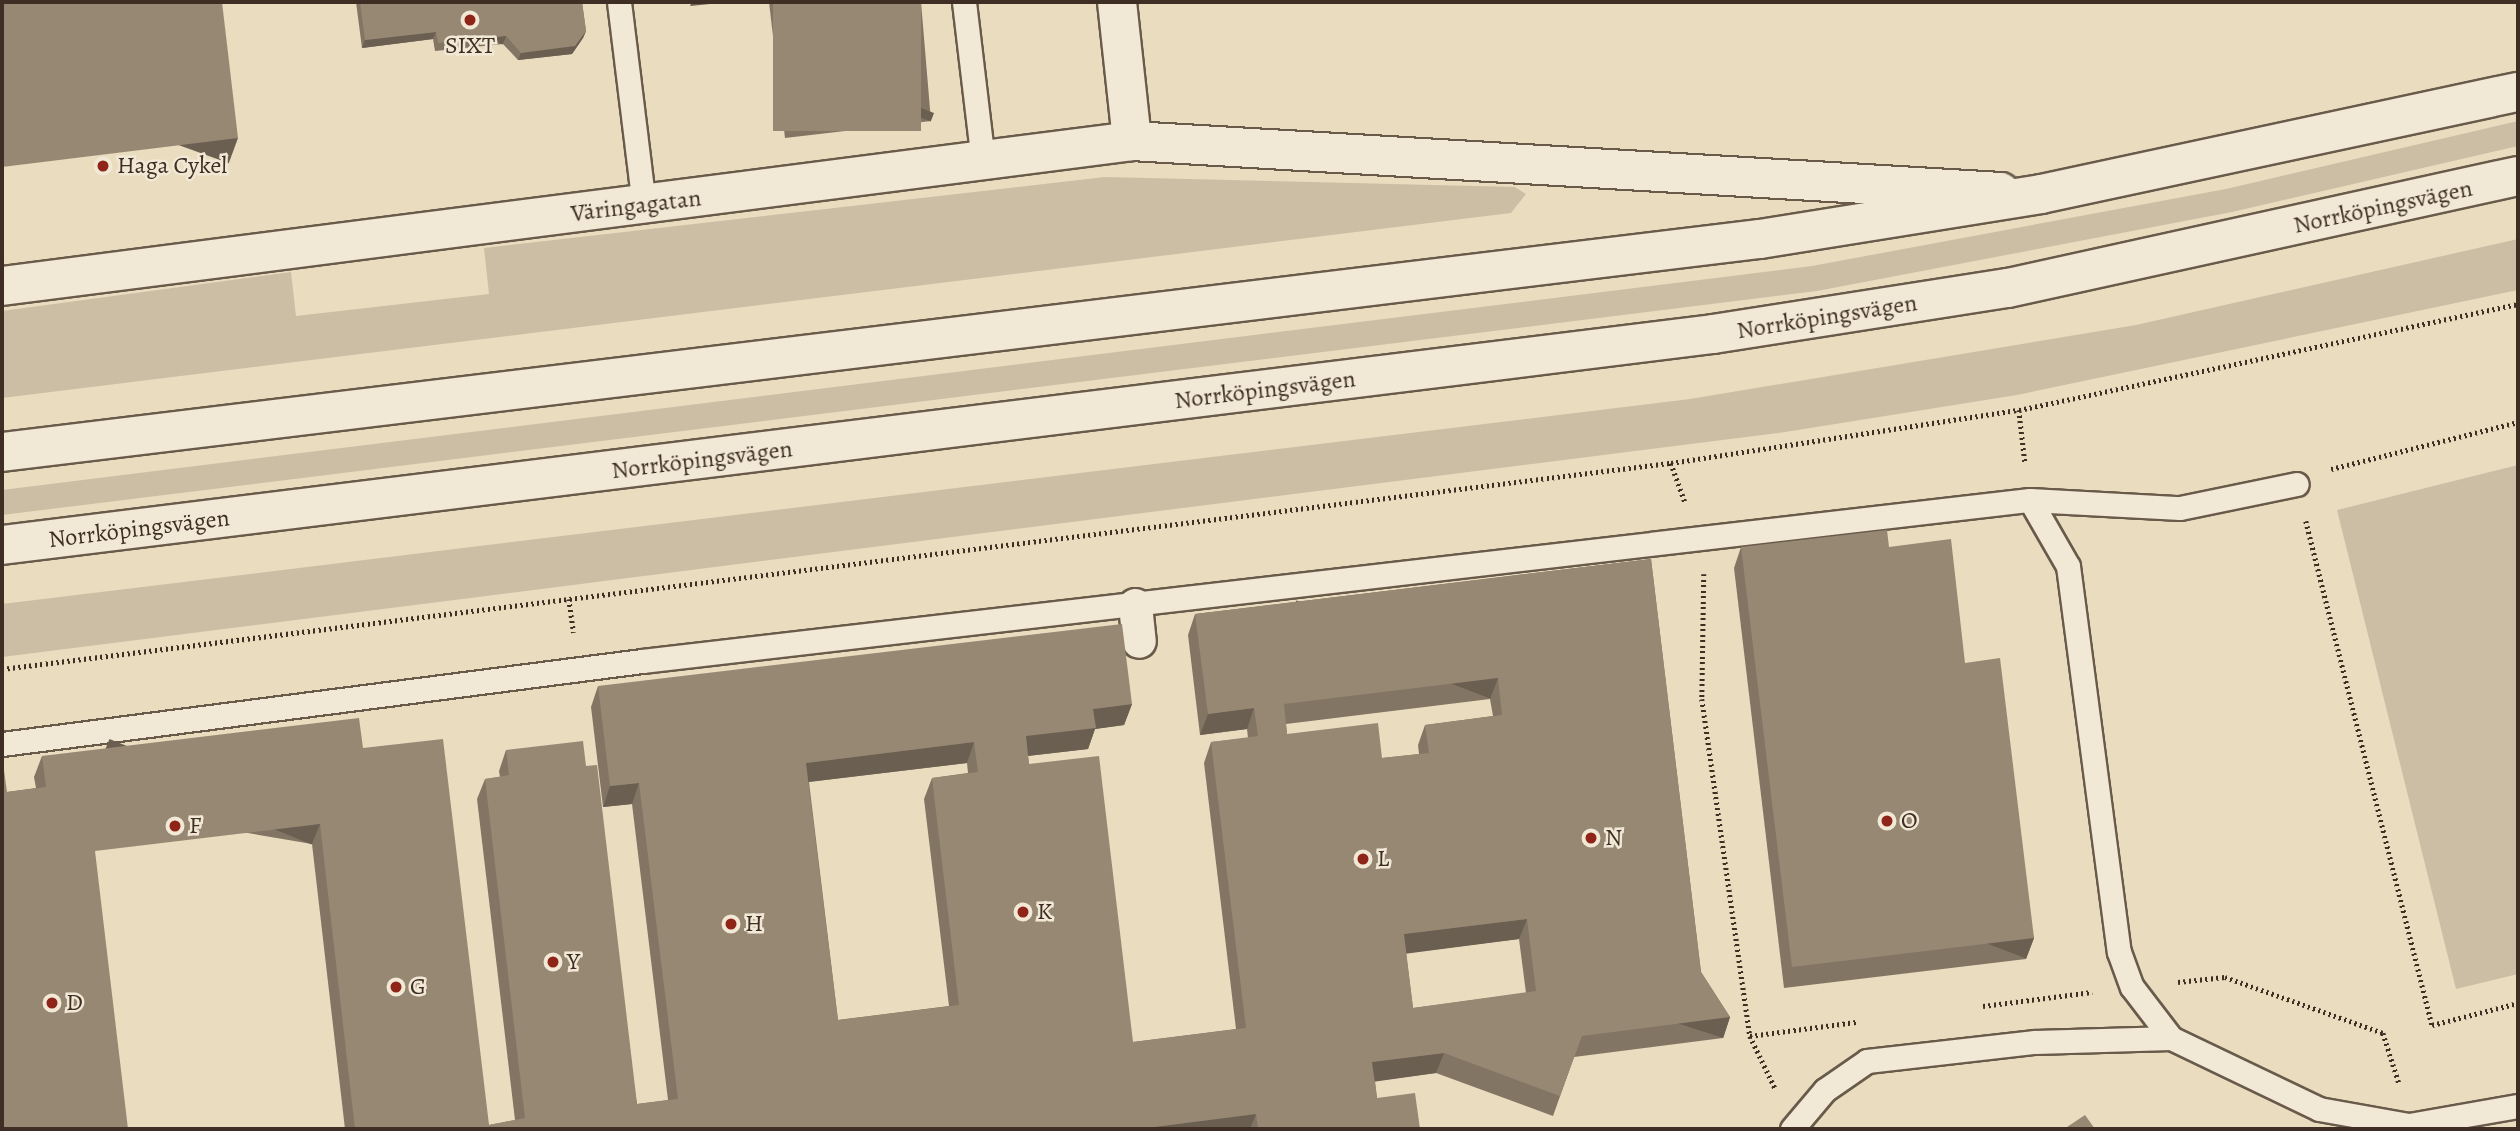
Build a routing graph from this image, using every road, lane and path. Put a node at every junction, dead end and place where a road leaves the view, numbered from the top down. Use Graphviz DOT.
graph roads {
  1 [pos="620,2"];
  2 [pos="964,2"];
  3 [pos="1117,2"];
  4 [pos="2518,92"];
  5 [pos="1132,141"];
  6 [pos="983,161"];
  7 [pos="2518,176"];
  8 [pos="2041,194"];
  9 [pos="644,205"];
  10 [pos="2,286"];
  11 [pos="2518,304"];
  12 [pos="2019,411"];
  13 [pos="2518,422"];
  14 [pos="2,452"];
  15 [pos="1671,463"];
  16 [pos="2297,484"];
  17 [pos="2030,500"];
  18 [pos="1696,537"];
  19 [pos="2,545"];
  20 [pos="1135,605"];
  21 [pos="1139,641"];
  22 [pos="2,669"];
  23 [pos="2,744"];
  24 [pos="2518,1003"];
  25 [pos="2171,1038"];
  26 [pos="2518,1106"];
  27 [pos="1792,1127"];
  1 -- 9 [label="lane"];
  2 -- 6 [label="lane"];
  3 -- 5 [label="main road"];
  4 -- 8 [label="main road"];
  5 -- 6 [label="main road, Väringagatan"];
  5 -- 8 [label="main road, Väringagatan"];
  6 -- 9 [label="main road, Väringagatan"];
  7 -- 19 [label="main road, Norrköpingsvägen"];
  8 -- 14 [label="main road"];
  9 -- 10 [label="main road, Väringagatan"];
  11 -- 12 [label="path"];
  12 -- 15 [label="path"];
  12 -- 17 [label="path"];
  13 -- 16 [label="path"];
  15 -- 18 [label="path"];
  15 -- 22 [label="path"];
  16 -- 17 [label="lane"];
  16 -- 24 [label="path"];
  17 -- 18 [label="lane"];
  17 -- 25 [label="lane"];
  18 -- 20 [label="lane"];
  18 -- 27 [label="path"];
  20 -- 21 [label="street"];
  20 -- 23 [label="lane"];
  25 -- 26 [label="lane"];
  25 -- 27 [label="lane"];
}
